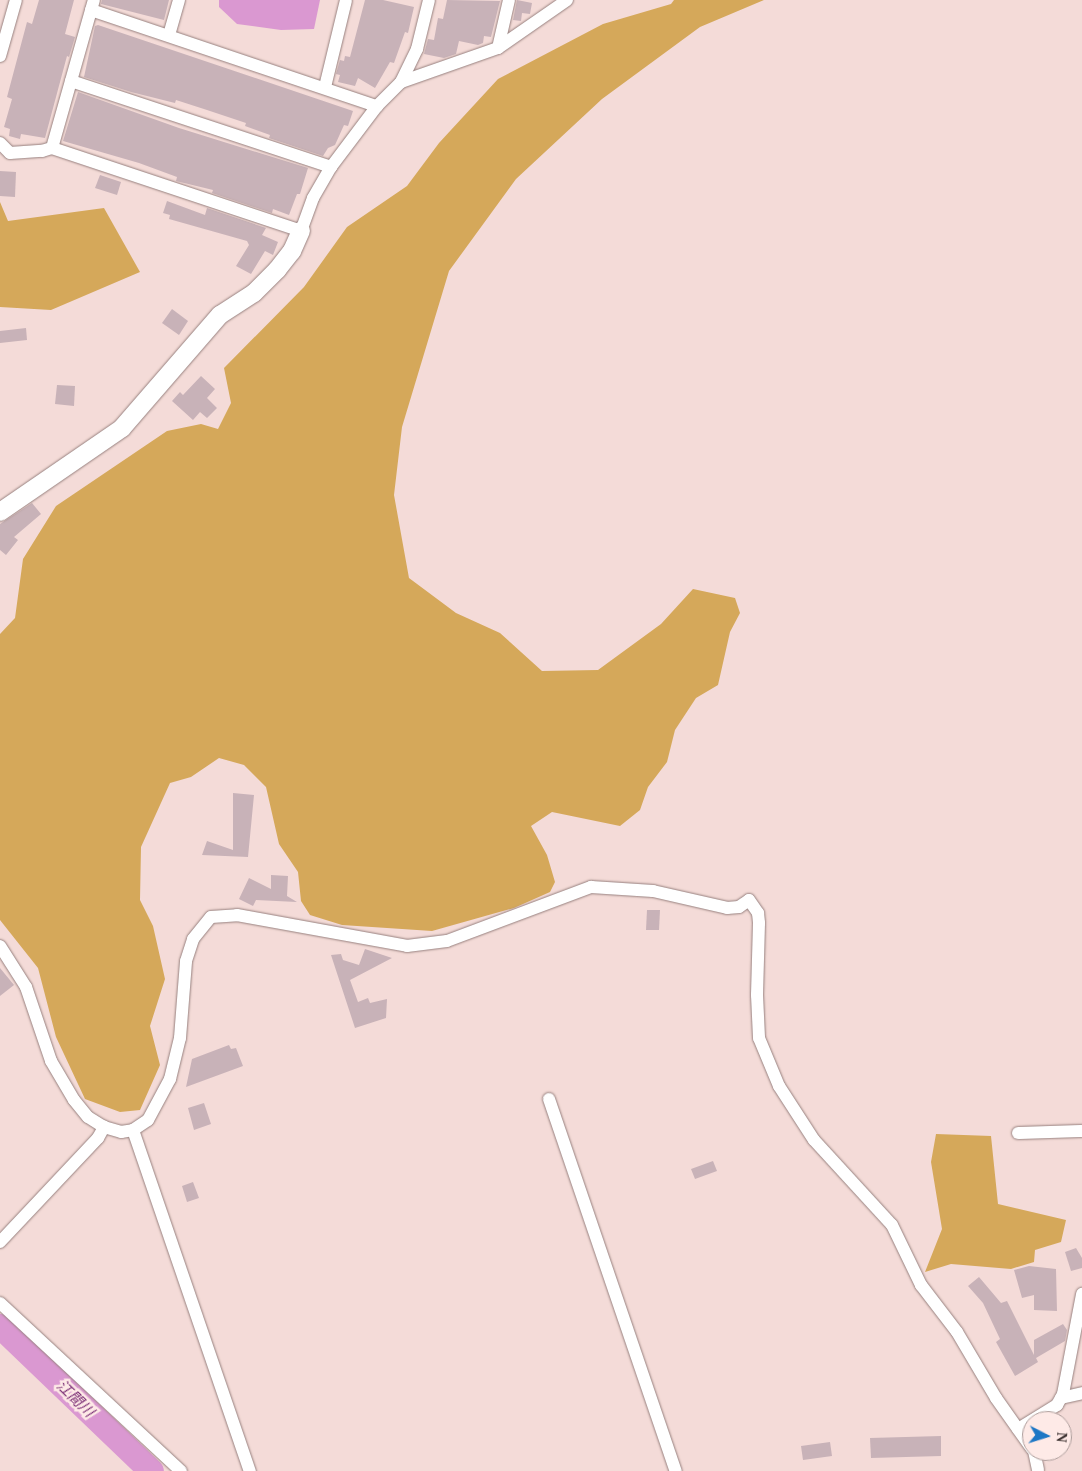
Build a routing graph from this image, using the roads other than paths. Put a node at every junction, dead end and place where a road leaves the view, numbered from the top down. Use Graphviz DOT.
graph roads {
  1 [pos="16,0"];
  2 [pos="179,0"];
  3 [pos="346,0"];
  4 [pos="430,0"];
  5 [pos="509,0"];
  6 [pos="567,0"];
  7 [pos="93,5"];
  8 [pos="169,34"];
  9 [pos="498,48"];
  10 [pos="0,56"];
  11 [pos="71,81"];
  12 [pos="401,82"];
  13 [pos="325,87"];
  14 [pos="377,106"];
  15 [pos="0,143"];
  16 [pos="52,148"];
  17 [pos="331,167"];
  18 [pos="301,231"];
  19 [pos="0,512"];
  20 [pos="0,946"];
  21 [pos="549,1099"];
  22 [pos="104,1127"];
  23 [pos="133,1130"];
  24 [pos="1082,1130"];
  25 [pos="1018,1133"];
  26 [pos="0,1242"];
  27 [pos="1082,1294"];
  28 [pos="0,1303"];
  29 [pos="1082,1393"];
  30 [pos="1061,1398"];
  31 [pos="1018,1429"];
  32 [pos="1022,1435"];
  33 [pos="181,1471"];
  34 [pos="250,1471"];
  35 [pos="676,1471"];
  1 -- 10 [label="street"];
  2 -- 8 [label="street"];
  3 -- 13 [label="street"];
  4 -- 12 [label="street"];
  5 -- 9 [label="street"];
  6 -- 9 [label="street"];
  7 -- 8 [label="street"];
  7 -- 11 [label="street"];
  8 -- 13 [label="street"];
  9 -- 12 [label="street"];
  11 -- 16 [label="street"];
  11 -- 17 [label="street"];
  12 -- 14 [label="street"];
  13 -- 14 [label="street"];
  14 -- 17 [label="street"];
  15 -- 16 [label="street"];
  16 -- 18 [label="street"];
  17 -- 18 [label="street"];
  18 -- 19 [label="street"];
  20 -- 22 [label="street"];
  21 -- 35 [label="street"];
  22 -- 23 [label="street"];
  22 -- 26 [label="street"];
  23 -- 31 [label="street"];
  23 -- 34 [label="street"];
  24 -- 25 [label="street"];
  27 -- 30 [label="street"];
  28 -- 33 [label="street"];
  29 -- 30 [label="street"];
  30 -- 31 [label="street"];
  31 -- 32 [label="street"];
}
